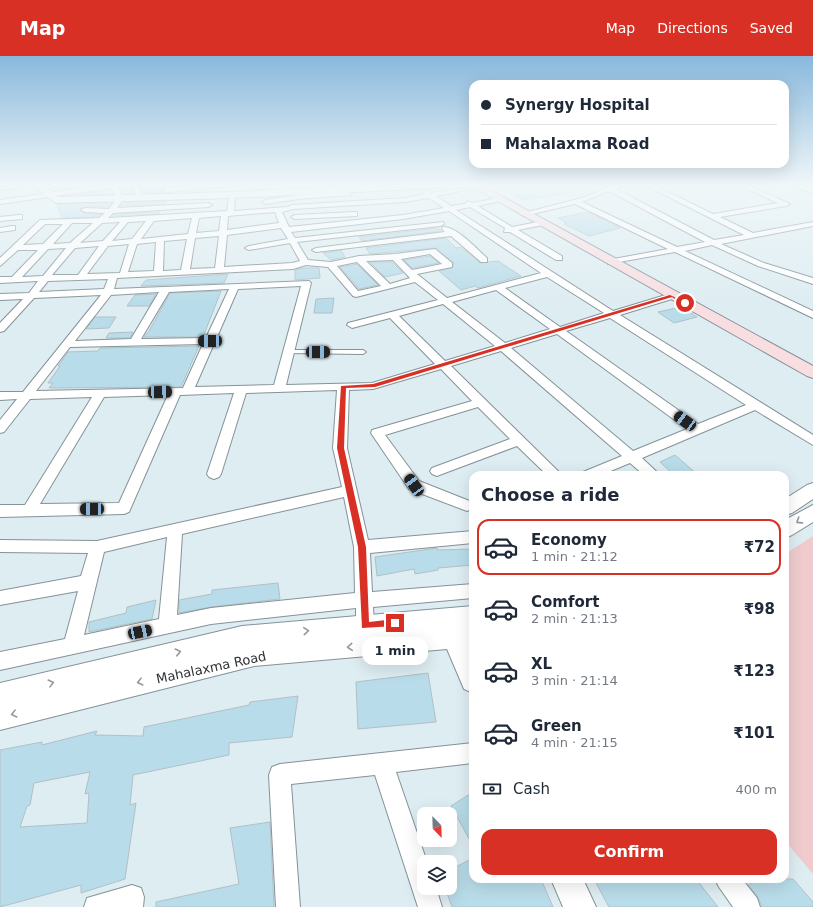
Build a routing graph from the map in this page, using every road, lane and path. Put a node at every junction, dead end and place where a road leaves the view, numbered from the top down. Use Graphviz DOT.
graph roads {
  1 [pos="40,225"];
  2 [pos="66,225"];
  3 [pos="96,225"];
  4 [pos="122,225"];
  5 [pos="147,225"];
  6 [pos="159,225"];
  7 [pos="178,225"];
  8 [pos="194,225"];
  9 [pos="224,225"];
  10 [pos="321,225"];
  11 [pos="348,225"];
  12 [pos="433,225"];
  13 [pos="441,225"];
  14 [pos="473,225"];
  15 [pos="504,225"];
  16 [pos="519,225"];
  17 [pos="546,225"];
  18 [pos="624,225"];
  19 [pos="680,225"];
  20 [pos="730,225"];
  21 [pos="810,225"];
  22 [pos="286,227"];
  23 [pos="800,227"];
  24 [pos="12,228"];
  25 [pos="511,229"];
  26 [pos="0,230"];
  27 [pos="167,231"];
  28 [pos="813,232"];
  29 [pos="353,233"];
  30 [pos="453,233"];
  31 [pos="222,234"];
  32 [pos="487,234"];
  33 [pos="753,236"];
  34 [pos="191,237"];
  35 [pos="461,239"];
  36 [pos="293,241"];
  37 [pos="133,243"];
  38 [pos="715,243"];
  39 [pos="360,244"];
  40 [pos="104,245"];
  41 [pos="72,246"];
  42 [pos="44,247"];
  43 [pos="15,248"];
  44 [pos="250,248"];
  45 [pos="316,250"];
  46 [pos="677,250"];
  47 [pos="395,257"];
  48 [pos="559,258"];
  49 [pos="358,259"];
  50 [pos="484,260"];
  51 [pos="305,262"];
  52 [pos="616,262"];
  53 [pos="0,263"];
  54 [pos="330,265"];
  55 [pos="219,270"];
  56 [pos="186,272"];
  57 [pos="158,274"];
  58 [pos="548,274"];
  59 [pos="414,275"];
  60 [pos="118,276"];
  61 [pos="45,278"];
  62 [pos="81,278"];
  63 [pos="15,279"];
  64 [pos="0,280"];
  65 [pos="813,281"];
  66 [pos="235,286"];
  67 [pos="246,286"];
  68 [pos="388,287"];
  69 [pos="498,287"];
  70 [pos="166,289"];
  71 [pos="108,292"];
  72 [pos="31,296"];
  73 [pos="672,296"];
  74 [pos="0,297"];
  75 [pos="446,301"];
  76 [pos="612,314"];
  77 [pos="392,315"];
  78 [pos="813,315"];
  79 [pos="352,325"];
  80 [pos="0,329"];
  81 [pos="558,330"];
  82 [pos="210,341"];
  83 [pos="134,343"];
  84 [pos="67,344"];
  85 [pos="503,347"];
  86 [pos="288,352"];
  87 [pos="363,352"];
  88 [pos="445,364"];
  89 [pos="813,365"];
  90 [pos="813,373"];
  91 [pos="343,387"];
  92 [pos="279,388"];
  93 [pos="241,389"];
  94 [pos="181,391"];
  95 [pos="100,393"];
  96 [pos="27,395"];
  97 [pos="0,396"];
  98 [pos="482,402"];
  99 [pos="756,405"];
  100 [pos="0,429"];
  101 [pos="697,430"];
  102 [pos="520,440"];
  103 [pos="813,441"];
  104 [pos="632,457"];
  105 [pos="437,471"];
  106 [pos="551,471"];
  107 [pos="598,471"];
  108 [pos="648,471"];
  109 [pos="214,474"];
  110 [pos="350,490"];
  111 [pos="813,490"];
  112 [pos="789,505"];
  113 [pos="467,506"];
  114 [pos="0,511"];
  115 [pos="29,511"];
  116 [pos="813,512"];
  117 [pos="789,527"];
  118 [pos="175,530"];
  119 [pos="469,537"];
  120 [pos="0,546"];
  121 [pos="97,547"];
  122 [pos="362,547"];
  123 [pos="88,582"];
  124 [pos="469,591"];
  125 [pos="0,598"];
  126 [pos="364,600"];
  127 [pos="469,620"];
  128 [pos="167,626"];
  129 [pos="365,626"];
  130 [pos="458,630"];
  131 [pos="72,646"];
  132 [pos="0,661"];
  133 [pos="469,667"];
  134 [pos="0,695"];
  135 [pos="0,717"];
  136 [pos="469,753"];
  137 [pos="382,763"];
  138 [pos="568,883"];
  139 [pos="730,883"];
  140 [pos="96,907"];
  141 [pos="131,907"];
  142 [pos="288,907"];
  143 [pos="430,907"];
  144 [pos="580,907"];
  145 [pos="748,907"];
  1 -- 43 [label="street"];
  2 -- 42 [label="street"];
  3 -- 41 [label="street"];
  4 -- 40 [label="street"];
  5 -- 37 [label="street"];
  6 -- 27 [label="street"];
  7 -- 27 [label="street"];
  8 -- 34 [label="street"];
  9 -- 31 [label="street"];
  10 -- 22 [label="street"];
  11 -- 29 [label="street"];
  12 -- 29 [label="street"];
  13 -- 30 [label="street"];
  14 -- 32 [label="street"];
  15 -- 25 [label="street"];
  16 -- 25 [label="street"];
  17 -- 52 [label="main road"];
  18 -- 46 [label="street"];
  19 -- 38 [label="street"];
  20 -- 33 [label="street"];
  21 -- 23 [label="street"];
  22 -- 36 [label="street"];
  22 -- 44 [label="street"];
  23 -- 28 [label="street"];
  23 -- 33 [label="street"];
  24 -- 26 [label="street"];
  25 -- 32 [label="street"];
  25 -- 48 [label="street"];
  27 -- 34 [label="street"];
  27 -- 37 [label="street"];
  27 -- 57 [label="street"];
  29 -- 36 [label="street"];
  29 -- 39 [label="street"];
  30 -- 35 [label="street"];
  30 -- 39 [label="street"];
  31 -- 34 [label="street"];
  31 -- 44 [label="street"];
  31 -- 55 [label="street"];
  32 -- 35 [label="street"];
  32 -- 58 [label="street"];
  33 -- 38 [label="street"];
  34 -- 56 [label="street"];
  35 -- 50 [label="street"];
  36 -- 44 [label="street"];
  36 -- 51 [label="street"];
  37 -- 40 [label="street"];
  37 -- 60 [label="street"];
  38 -- 46 [label="street"];
  38 -- 65 [label="street"];
  39 -- 45 [label="street"];
  40 -- 41 [label="street"];
  40 -- 62 [label="street"];
  41 -- 42 [label="street"];
  41 -- 61 [label="street"];
  42 -- 43 [label="street"];
  42 -- 63 [label="street"];
  43 -- 53 [label="street"];
  44 -- 51 [label="street"];
  44 -- 55 [label="street"];
  44 -- 67 [label="street"];
  46 -- 52 [label="street"];
  46 -- 78 [label="street"];
  47 -- 49 [label="street"];
  47 -- 59 [label="street"];
  47 -- 59 [label="street"];
  49 -- 54 [label="street"];
  49 -- 68 [label="street"];
  51 -- 54 [label="street"];
  52 -- 73 [label="main road"];
  52 -- 89 [label="main road"];
  54 -- 68 [label="street"];
  55 -- 56 [label="street"];
  56 -- 57 [label="street"];
  57 -- 60 [label="street"];
  58 -- 69 [label="street"];
  58 -- 76 [label="street"];
  59 -- 68 [label="street"];
  59 -- 75 [label="street"];
  60 -- 62 [label="street"];
  60 -- 71 [label="street"];
  61 -- 62 [label="street"];
  61 -- 63 [label="street"];
  61 -- 72 [label="street"];
  63 -- 64 [label="street"];
  66 -- 67 [label="street"];
  66 -- 70 [label="street"];
  66 -- 82 [label="street"];
  67 -- 86 [label="street"];
  69 -- 75 [label="street"];
  69 -- 81 [label="street"];
  70 -- 71 [label="street"];
  70 -- 83 [label="street"];
  71 -- 72 [label="street"];
  71 -- 84 [label="street"];
  72 -- 74 [label="street"];
  72 -- 80 [label="street"];
  73 -- 76 [label="street"];
  73 -- 90 [label="main road"];
  75 -- 77 [label="street"];
  75 -- 85 [label="street"];
  76 -- 81 [label="street"];
  76 -- 99 [label="street"];
  77 -- 79 [label="street"];
  77 -- 88 [label="street"];
  81 -- 85 [label="street"];
  81 -- 101 [label="street"];
  82 -- 83 [label="street"];
  82 -- 94 [label="street"];
  83 -- 84 [label="street"];
  84 -- 96 [label="street"];
  85 -- 88 [label="street"];
  85 -- 104 [label="street"];
  86 -- 87 [label="lane"];
  86 -- 92 [label="street"];
  88 -- 91 [label="street"];
  88 -- 98 [label="street"];
  91 -- 92 [label="street"];
  91 -- 110 [label="street"];
  92 -- 93 [label="street"];
  93 -- 94 [label="street"];
  93 -- 109 [label="street"];
  94 -- 95 [label="street"];
  94 -- 115 [label="street"];
  95 -- 96 [label="street"];
  95 -- 115 [label="street"];
  96 -- 97 [label="street"];
  96 -- 100 [label="street"];
  98 -- 102 [label="street"];
  98 -- 113 [label="street"];
  99 -- 101 [label="street"];
  99 -- 103 [label="street"];
  101 -- 104 [label="street"];
  102 -- 105 [label="street"];
  102 -- 106 [label="street"];
  104 -- 107 [label="street"];
  104 -- 108 [label="street"];
  110 -- 118 [label="street"];
  110 -- 122 [label="street"];
  111 -- 112 [label="street"];
  114 -- 115 [label="street"];
  116 -- 117 [label="street, one-way"];
  118 -- 121 [label="street"];
  118 -- 128 [label="street"];
  119 -- 122 [label="street"];
  120 -- 121 [label="street"];
  121 -- 123 [label="street"];
  122 -- 126 [label="street"];
  123 -- 125 [label="street"];
  123 -- 131 [label="street"];
  124 -- 126 [label="street"];
  126 -- 128 [label="street"];
  126 -- 129 [label="street"];
  127 -- 130 [label="street, Mahalaxma Road"];
  128 -- 131 [label="street"];
  129 -- 130 [label="street, Mahalaxma Road"];
  134 -- 129 [label="street, Mahalaxma Road, one-way"];
  130 -- 133 [label="street"];
  130 -- 135 [label="street, Mahalaxma Road, one-way"];
  131 -- 132 [label="street"];
  136 -- 137 [label="street"];
  137 -- 142 [label="street"];
  137 -- 143 [label="street"];
  138 -- 144 [label="street"];
  139 -- 145 [label="street"];
  140 -- 141 [label="street"];
}
